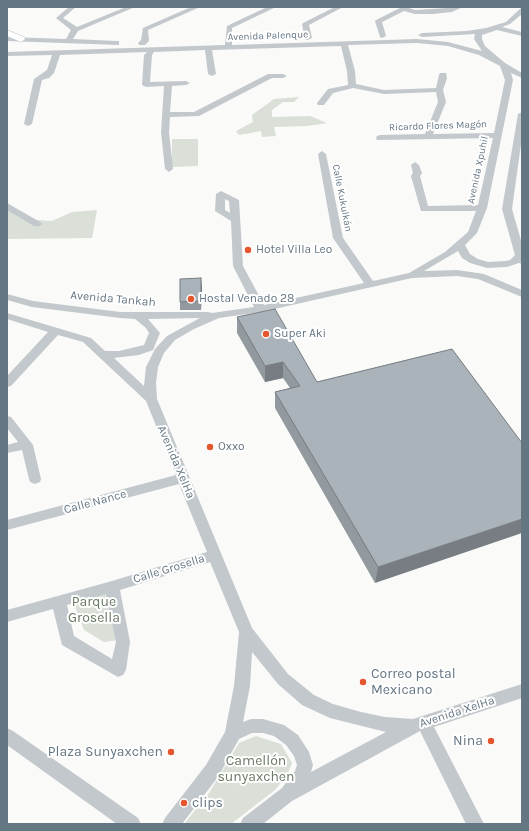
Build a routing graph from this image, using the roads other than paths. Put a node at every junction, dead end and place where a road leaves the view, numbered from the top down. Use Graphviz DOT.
graph roads {
  1 [pos="73,7"];
  2 [pos="132,7"];
  3 [pos="197,7"];
  4 [pos="255,7"];
  5 [pos="273,7"];
  6 [pos="340,7"];
  7 [pos="460,7"];
  8 [pos="405,8"];
  9 [pos="522,9"];
  10 [pos="265,11"];
  11 [pos="490,29"];
  12 [pos="76,30"];
  13 [pos="522,34"];
  14 [pos="382,36"];
  15 [pos="308,38"];
  16 [pos="11,39"];
  17 [pos="68,42"];
  18 [pos="142,43"];
  19 [pos="228,44"];
  20 [pos="344,44"];
  21 [pos="208,48"];
  22 [pos="152,50"];
  23 [pos="57,52"];
  24 [pos="7,54"];
  25 [pos="502,64"];
  26 [pos="212,74"];
  27 [pos="443,75"];
  28 [pos="283,76"];
  29 [pos="522,76"];
  30 [pos="168,84"];
  31 [pos="186,84"];
  32 [pos="352,86"];
  33 [pos="439,90"];
  34 [pos="321,103"];
  35 [pos="522,114"];
  36 [pos="166,115"];
  37 [pos="28,124"];
  38 [pos="497,135"];
  39 [pos="428,136"];
  40 [pos="380,138"];
  41 [pos="519,141"];
  42 [pos="322,154"];
  43 [pos="415,165"];
  44 [pos="169,169"];
  45 [pos="512,175"];
  46 [pos="522,176"];
  47 [pos="7,206"];
  48 [pos="482,208"];
  49 [pos="235,220"];
  50 [pos="37,224"];
  51 [pos="460,245"];
  52 [pos="521,258"];
  53 [pos="412,275"];
  54 [pos="370,284"];
  55 [pos="522,294"];
  56 [pos="7,297"];
  57 [pos="261,309"];
  58 [pos="137,315"];
  59 [pos="217,315"];
  60 [pos="7,316"];
  61 [pos="55,330"];
  62 [pos="103,354"];
  63 [pos="7,383"];
  64 [pos="151,400"];
  65 [pos="7,420"];
  66 [pos="27,445"];
  67 [pos="7,449"];
  68 [pos="183,478"];
  69 [pos="35,479"];
  70 [pos="7,525"];
  71 [pos="215,555"];
  72 [pos="112,587"];
  73 [pos="59,602"];
  74 [pos="7,616"];
  75 [pos="246,632"];
  76 [pos="522,691"];
  77 [pos="419,725"];
  78 [pos="233,734"];
  79 [pos="7,736"];
  80 [pos="286,795"];
  81 [pos="132,824"];
  82 [pos="171,824"];
  83 [pos="249,824"];
  84 [pos="475,824"];
  1 -- 12 [label="street"];
  2 -- 12 [label="street"];
  3 -- 18 [label="street"];
  4 -- 10 [label="street"];
  5 -- 10 [label="street"];
  6 -- 15 [label="street"];
  7 -- 8 [label="street"];
  8 -- 14 [label="street"];
  9 -- 11 [label="street"];
  10 -- 19 [label="street"];
  11 -- 13 [label="street, Avenida Palenque"];
  11 -- 14 [label="street, Avenida Palenque"];
  11 -- 25 [label="street"];
  12 -- 17 [label="street"];
  14 -- 15 [label="street, Avenida Palenque"];
  15 -- 19 [label="street, Avenida Palenque"];
  16 -- 17 [label="street, Avenida Palenque"];
  17 -- 18 [label="street, Avenida Palenque"];
  18 -- 19 [label="street, Avenida Palenque"];
  19 -- 20 [label="street, Avenida Palenque"];
  19 -- 21 [label="street, Avenida Palenque"];
  20 -- 25 [label="street, Avenida Palenque"];
  20 -- 32 [label="street"];
  21 -- 22 [label="street, Avenida Palenque"];
  21 -- 26 [label="street"];
  22 -- 23 [label="street, Avenida Palenque"];
  22 -- 30 [label="street"];
  23 -- 24 [label="street, Avenida Palenque"];
  23 -- 37 [label="street"];
  25 -- 29 [label="street, Avenida Palenque"];
  25 -- 38 [label="street, Avenida Xpuhil"];
  27 -- 33 [label="street"];
  28 -- 36 [label="street"];
  30 -- 31 [label="street"];
  30 -- 36 [label="street"];
  32 -- 33 [label="street"];
  32 -- 34 [label="street"];
  33 -- 39 [label="street"];
  35 -- 41 [label="street"];
  36 -- 44 [label="street"];
  38 -- 39 [label="street, Ricardo Flores Magón"];
  38 -- 48 [label="street, Avenida Xpuhil"];
  39 -- 40 [label="street, Ricardo Flores Magón"];
  41 -- 45 [label="street"];
  42 -- 54 [label="street, Calle Kukulkán"];
  43 -- 48 [label="street"];
  45 -- 46 [label="street"];
  45 -- 52 [label="street"];
  47 -- 50 [label="street"];
  48 -- 51 [label="street, Avenida Xpuhil"];
  49 -- 57 [label="street"];
  51 -- 52 [label="street"];
  51 -- 53 [label="street, Avenida Xpuhil"];
  53 -- 54 [label="street, Avenida XelHa"];
  53 -- 55 [label="street, Avenida XelHa"];
  54 -- 57 [label="street, Avenida XelHa"];
  56 -- 58 [label="street, Avenida Tankah"];
  57 -- 59 [label="street, Avenida XelHa"];
  58 -- 59 [label="street, Avenida Tankah"];
  58 -- 62 [label="street"];
  59 -- 64 [label="street, Avenida XelHa"];
  60 -- 61 [label="street"];
  61 -- 62 [label="street"];
  61 -- 63 [label="street"];
  62 -- 64 [label="street"];
  64 -- 68 [label="street, Avenida XelHa"];
  65 -- 66 [label="street"];
  66 -- 67 [label="street"];
  66 -- 69 [label="street"];
  68 -- 70 [label="street, Calle Nance"];
  68 -- 71 [label="street, Avenida XelHa"];
  71 -- 72 [label="street, Calle Grosella"];
  71 -- 75 [label="street, Avenida XelHa"];
  72 -- 73 [label="street, Calle Grosella"];
  72 -- 73 [label="street"];
  73 -- 74 [label="street, Calle Grosella"];
  75 -- 77 [label="street, Avenida XelHa"];
  75 -- 78 [label="street"];
  76 -- 77 [label="street, Avenida XelHa"];
  77 -- 80 [label="street"];
  77 -- 84 [label="street"];
  78 -- 80 [label="street"];
  78 -- 82 [label="street"];
  79 -- 81 [label="street"];
  80 -- 83 [label="street"];
}
